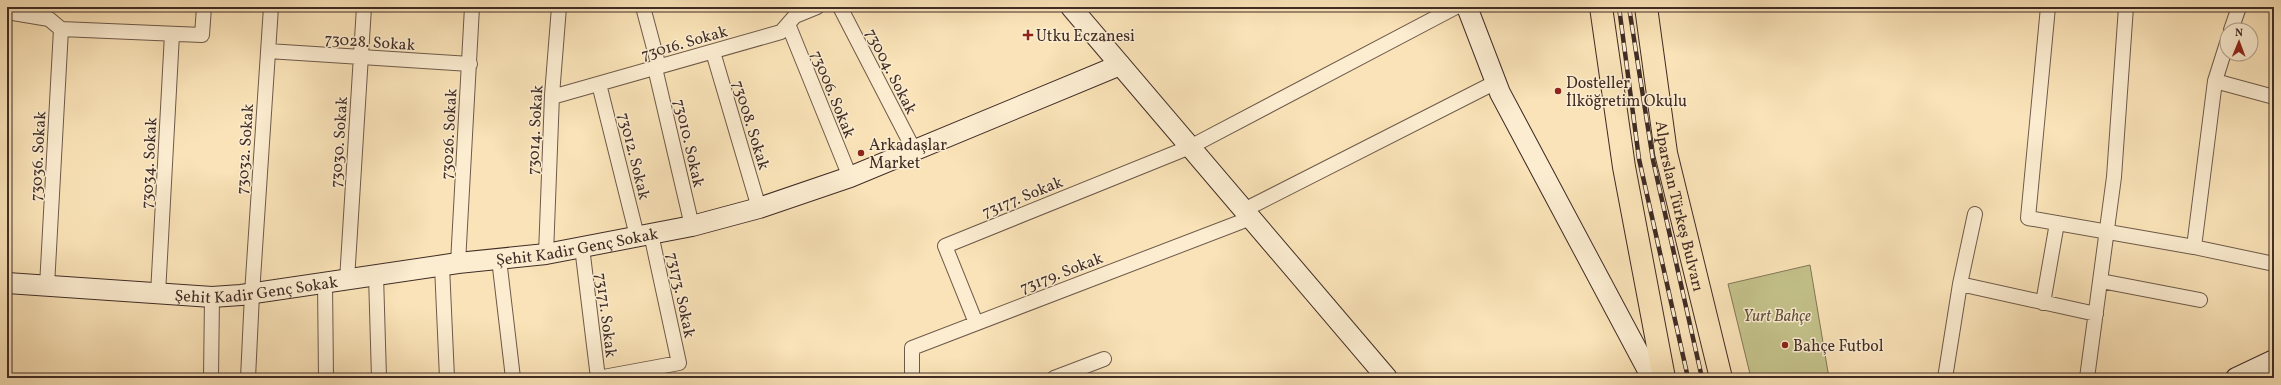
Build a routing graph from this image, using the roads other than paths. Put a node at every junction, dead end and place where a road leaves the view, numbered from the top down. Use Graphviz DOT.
graph roads {
  1 [pos="204,7"];
  2 [pos="271,7"];
  3 [pos="364,7"];
  4 [pos="472,7"];
  5 [pos="558,7"];
  6 [pos="643,7"];
  7 [pos="817,7"];
  8 [pos="840,7"];
  9 [pos="1071,7"];
  10 [pos="1456,7"];
  11 [pos="1467,7"];
  12 [pos="1601,7"];
  13 [pos="1646,7"];
  14 [pos="2048,7"];
  15 [pos="2126,7"];
  16 [pos="2239,7"];
  17 [pos="7,12"];
  18 [pos="2234,22"];
  19 [pos="788,24"];
  20 [pos="61,29"];
  21 [pos="172,34"];
  22 [pos="268,51"];
  23 [pos="713,52"];
  24 [pos="361,57"];
  25 [pos="2221,62"];
  26 [pos="470,64"];
  27 [pos="1120,65"];
  28 [pos="657,67"];
  29 [pos="2215,81"];
  30 [pos="1496,82"];
  31 [pos="599,84"];
  32 [pos="552,97"];
  33 [pos="2274,97"];
  34 [pos="1190,147"];
  35 [pos="914,150"];
  36 [pos="850,177"];
  37 [pos="759,208"];
  38 [pos="1247,214"];
  39 [pos="1975,214"];
  40 [pos="2057,224"];
  41 [pos="692,226"];
  42 [pos="2107,232"];
  43 [pos="644,235"];
  44 [pos="2194,246"];
  45 [pos="582,247"];
  46 [pos="546,254"];
  47 [pos="499,259"];
  48 [pos="2274,264"];
  49 [pos="450,265"];
  50 [pos="376,275"];
  51 [pos="347,280"];
  52 [pos="2101,281"];
  53 [pos="7,283"];
  54 [pos="326,283"];
  55 [pos="1960,284"];
  56 [pos="47,286"];
  57 [pos="158,294"];
  58 [pos="252,294"];
  59 [pos="212,297"];
  60 [pos="2200,300"];
  61 [pos="2043,302"];
  62 [pos="2096,314"];
  63 [pos="976,323"];
  64 [pos="1104,359"];
  65 [pos="2274,360"];
  66 [pos="679,363"];
  67 [pos="211,378"];
  68 [pos="248,378"];
  69 [pos="326,378"];
  70 [pos="379,378"];
  71 [pos="447,378"];
  72 [pos="513,378"];
  73 [pos="912,378"];
  74 [pos="1054,378"];
  75 [pos="1387,378"];
  76 [pos="1652,378"];
  77 [pos="1664,378"];
  78 [pos="1721,378"];
  79 [pos="1945,378"];
  80 [pos="2087,378"];
  81 [pos="2236,378"];
  1 -- 21 [label="street"];
  2 -- 22 [label="street, 73032. Sokak"];
  3 -- 24 [label="street, 73030. Sokak"];
  4 -- 26 [label="street, 73026. Sokak"];
  5 -- 32 [label="street, 73014. Sokak"];
  6 -- 28 [label="street, 73010. Sokak"];
  7 -- 19 [label="street, 73016. Sokak"];
  8 -- 35 [label="street, 73004. Sokak"];
  9 -- 27 [label="main road"];
  10 -- 34 [label="street"];
  11 -- 30 [label="main road"];
  12 -- 77 [label="main road"];
  13 -- 78 [label="main road, Alparslan Türkeş Bulvarı"];
  14 -- 40 [label="street"];
  15 -- 42 [label="street"];
  16 -- 18 [label="street"];
  17 -- 20 [label="street"];
  19 -- 23 [label="street, 73016. Sokak"];
  19 -- 36 [label="street, 73006. Sokak"];
  20 -- 21 [label="street"];
  20 -- 56 [label="street, 73036. Sokak"];
  21 -- 57 [label="street, 73034. Sokak"];
  22 -- 24 [label="street, 73028. Sokak"];
  22 -- 58 [label="street, 73032. Sokak"];
  23 -- 28 [label="street, 73016. Sokak"];
  23 -- 37 [label="street, 73008. Sokak"];
  24 -- 26 [label="street, 73028. Sokak"];
  24 -- 51 [label="street, 73030. Sokak"];
  25 -- 29 [label="street"];
  26 -- 49 [label="street, 73026. Sokak"];
  27 -- 34 [label="main road"];
  27 -- 35 [label="main road, Şehit Kadir Genç Sokak"];
  28 -- 31 [label="street, 73016. Sokak"];
  28 -- 41 [label="street, 73010. Sokak"];
  29 -- 33 [label="street"];
  29 -- 44 [label="street"];
  30 -- 38 [label="street, 73179. Sokak"];
  30 -- 76 [label="main road"];
  31 -- 32 [label="street, 73016. Sokak"];
  31 -- 43 [label="street, 73012. Sokak"];
  32 -- 46 [label="street, 73014. Sokak"];
  34 -- 38 [label="main road"];
  34 -- 63 [label="street, 73177. Sokak"];
  35 -- 36 [label="main road, Şehit Kadir Genç Sokak"];
  36 -- 37 [label="main road, Şehit Kadir Genç Sokak"];
  37 -- 41 [label="main road, Şehit Kadir Genç Sokak"];
  38 -- 63 [label="street, 73179. Sokak"];
  38 -- 75 [label="main road"];
  39 -- 55 [label="street"];
  40 -- 42 [label="street"];
  40 -- 61 [label="street"];
  41 -- 43 [label="main road, Şehit Kadir Genç Sokak"];
  42 -- 44 [label="street"];
  42 -- 52 [label="street"];
  43 -- 45 [label="main road, Şehit Kadir Genç Sokak"];
  43 -- 66 [label="street, 73173. Sokak"];
  44 -- 48 [label="street"];
  45 -- 46 [label="main road, Şehit Kadir Genç Sokak"];
  45 -- 66 [label="street, 73171. Sokak"];
  46 -- 47 [label="main road, Şehit Kadir Genç Sokak"];
  47 -- 49 [label="main road, Şehit Kadir Genç Sokak"];
  47 -- 72 [label="street"];
  49 -- 50 [label="main road, Şehit Kadir Genç Sokak"];
  49 -- 71 [label="street, 73026. Sokak"];
  50 -- 51 [label="main road, Şehit Kadir Genç Sokak"];
  50 -- 70 [label="street"];
  51 -- 54 [label="main road, Şehit Kadir Genç Sokak"];
  52 -- 60 [label="street"];
  52 -- 62 [label="street"];
  53 -- 56 [label="main road, Şehit Kadir Genç Sokak"];
  54 -- 58 [label="main road, Şehit Kadir Genç Sokak"];
  54 -- 69 [label="street"];
  55 -- 61 [label="street"];
  55 -- 79 [label="street"];
  56 -- 57 [label="main road, Şehit Kadir Genç Sokak"];
  57 -- 59 [label="main road, Şehit Kadir Genç Sokak"];
  58 -- 59 [label="main road, Şehit Kadir Genç Sokak"];
  58 -- 68 [label="street, 73032. Sokak"];
  59 -- 67 [label="street"];
  61 -- 62 [label="street"];
  62 -- 80 [label="street"];
  63 -- 73 [label="street, 73179. Sokak"];
  64 -- 74 [label="street"];
  65 -- 81 [label="main road"];
}
